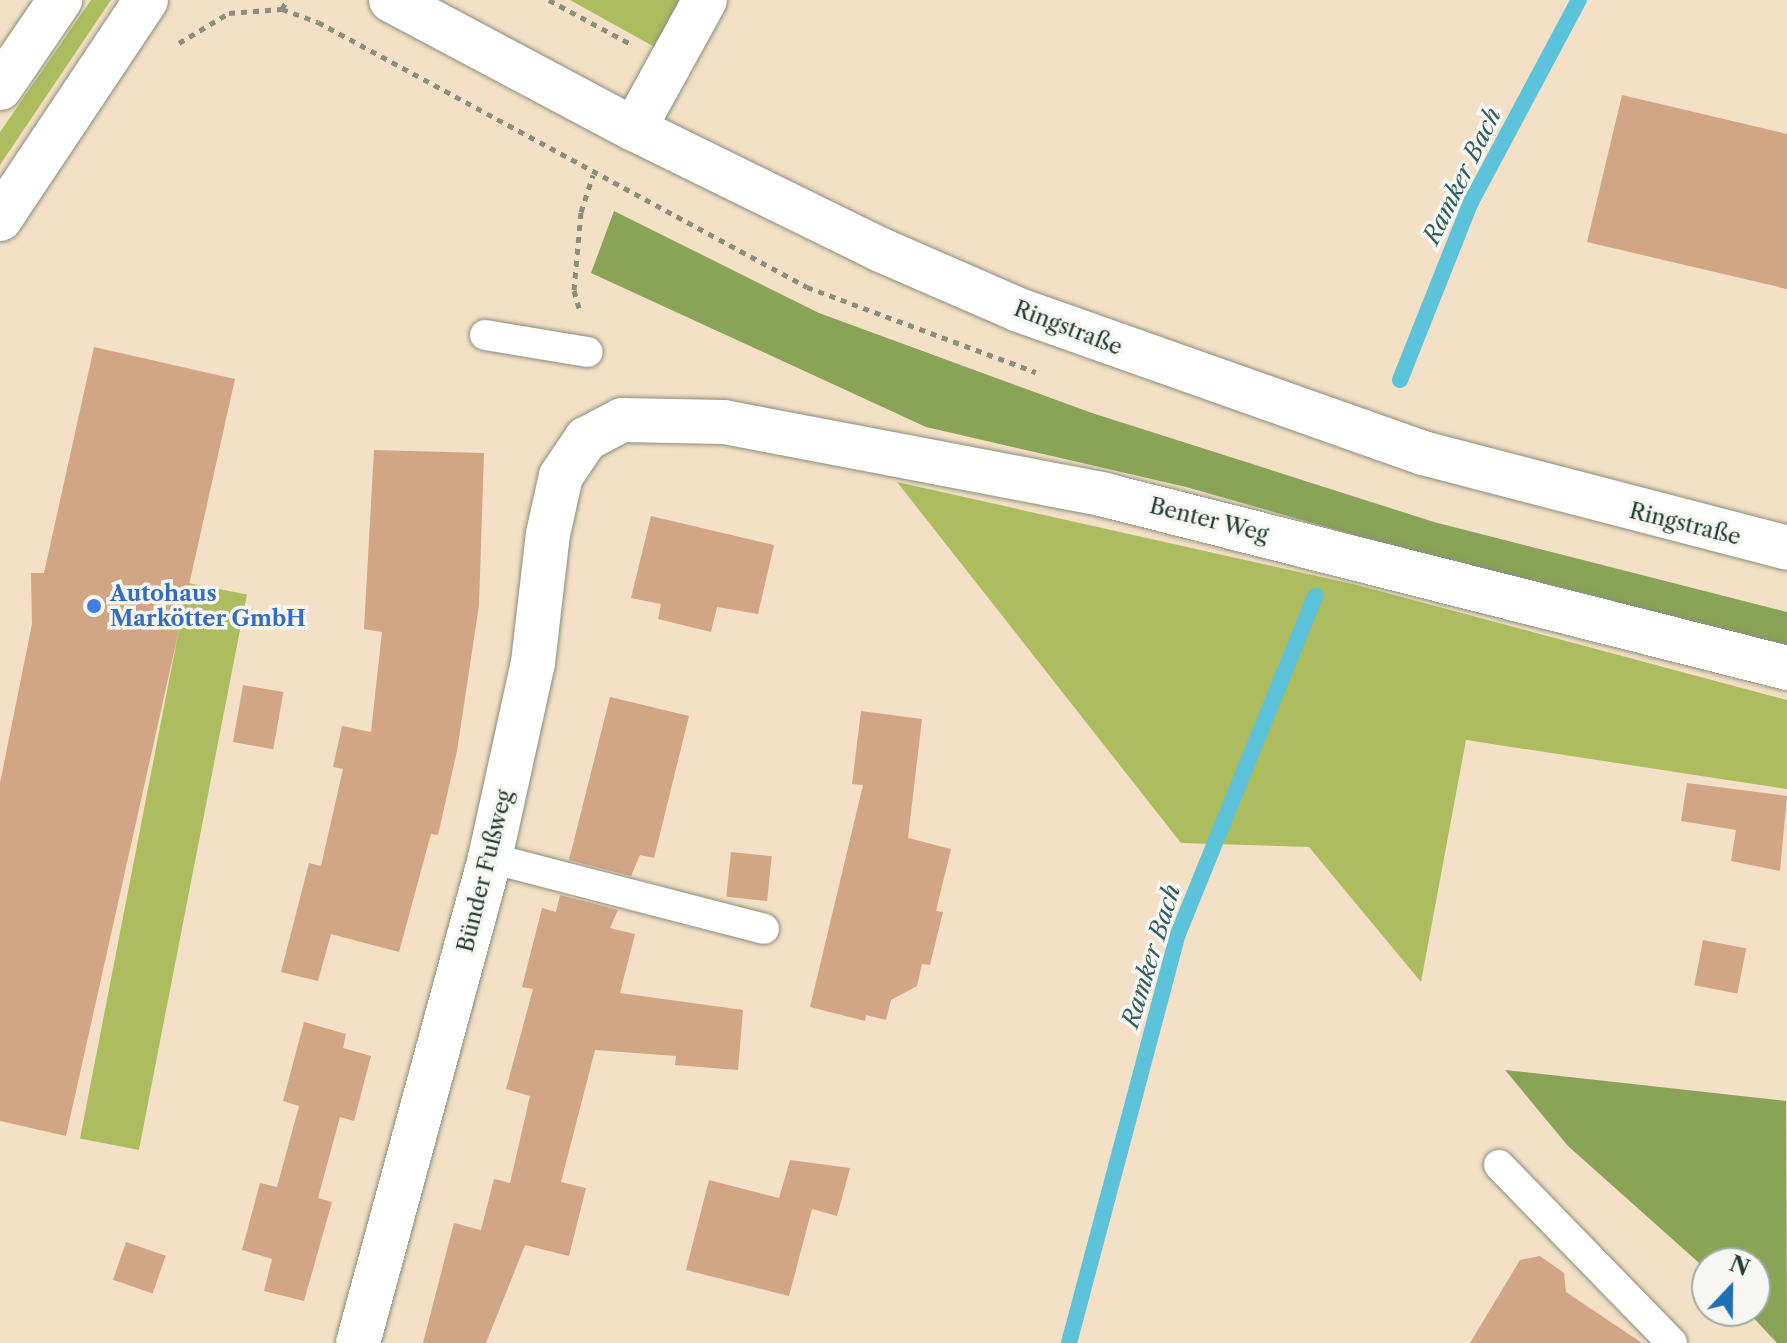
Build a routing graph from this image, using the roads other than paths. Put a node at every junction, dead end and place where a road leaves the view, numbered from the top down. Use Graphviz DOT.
graph roads {
  1 [pos="60,0"];
  2 [pos="391,0"];
  3 [pos="705,0"];
  4 [pos="141,7"];
  5 [pos="0,88"];
  6 [pos="634,129"];
  7 [pos="0,219"];
  8 [pos="485,335"];
  9 [pos="588,352"];
  10 [pos="622,420"];
  11 [pos="1787,548"];
  12 [pos="1787,668"];
  13 [pos="490,858"];
  14 [pos="764,929"];
  15 [pos="1499,1165"];
  16 [pos="358,1343"];
  17 [pos="1672,1343"];
  1 -- 5 [label="street"];
  2 -- 6 [label="street, Ringstraße"];
  3 -- 6 [label="street"];
  4 -- 7 [label="street"];
  6 -- 11 [label="street, Ringstraße"];
  8 -- 9 [label="lane"];
  10 -- 12 [label="street, Benter Weg"];
  10 -- 13 [label="street, Bünder Fußweg"];
  13 -- 14 [label="lane"];
  13 -- 16 [label="street, Bünder Fußweg"];
  15 -- 17 [label="lane"];
}
